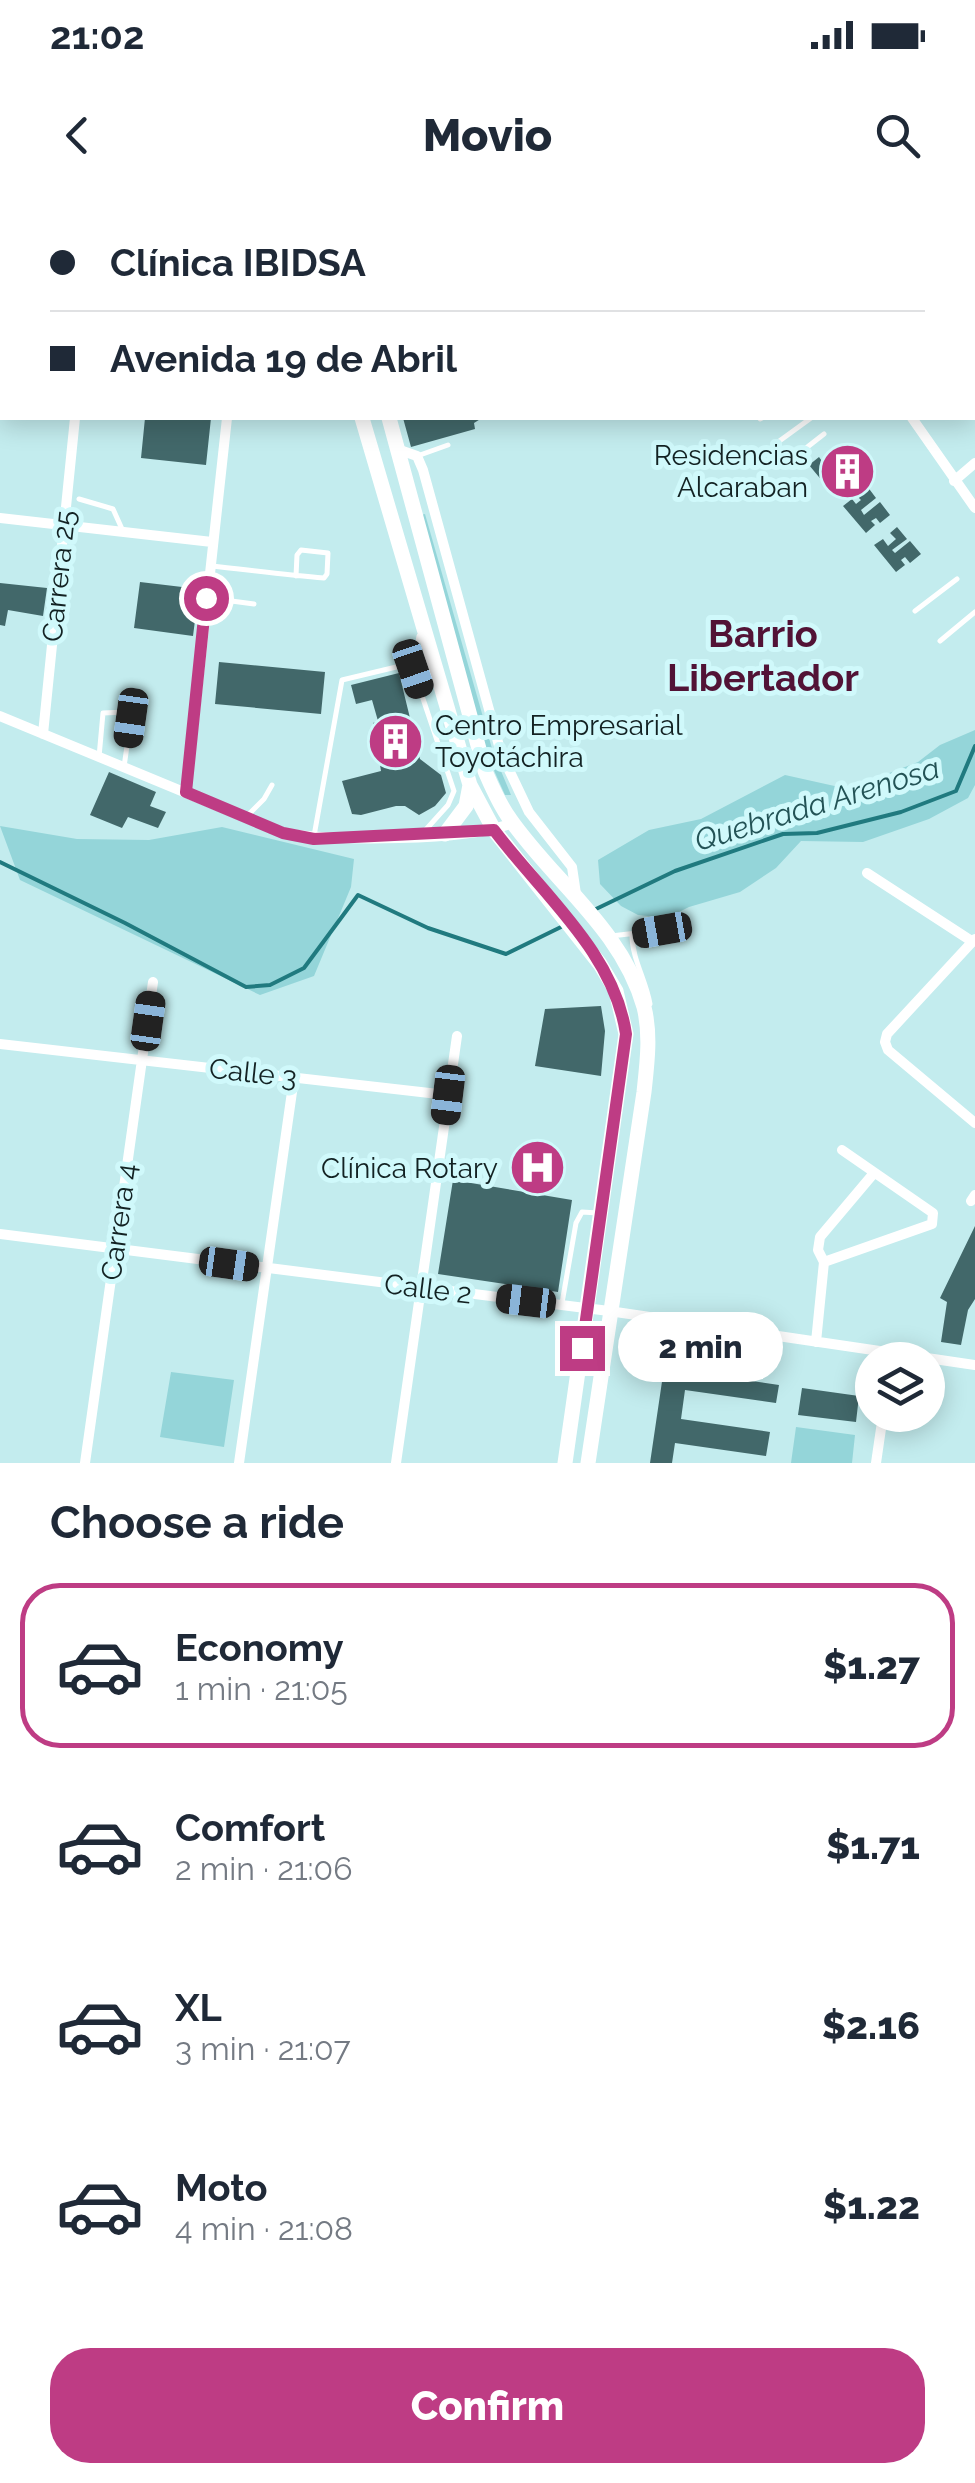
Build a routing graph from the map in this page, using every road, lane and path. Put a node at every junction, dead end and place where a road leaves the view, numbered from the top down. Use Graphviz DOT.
graph roads {
  1 [pos="75,420"];
  2 [pos="228,420"];
  3 [pos="363,420"];
  4 [pos="389,420"];
  5 [pos="808,420"];
  6 [pos="913,420"];
  7 [pos="824,434"];
  8 [pos="778,442"];
  9 [pos="448,445"];
  10 [pos="396,448"];
  11 [pos="417,456"];
  12 [pos="792,459"];
  13 [pos="975,463"];
  14 [pos="954,481"];
  15 [pos="79,499"];
  16 [pos="975,508"];
  17 [pos="0,518"];
  18 [pos="63,526"];
  19 [pos="122,532"];
  20 [pos="212,542"];
  21 [pos="209,566"];
  22 [pos="296,576"];
  23 [pos="957,579"];
  24 [pos="206,598"];
  25 [pos="254,604"];
  26 [pos="915,611"];
  27 [pos="975,612"];
  28 [pos="422,628"];
  29 [pos="940,641"];
  30 [pos="413,663"];
  31 [pos="0,716"];
  32 [pos="44,734"];
  33 [pos="98,757"];
  34 [pos="124,767"];
  35 [pos="272,785"];
  36 [pos="470,785"];
  37 [pos="186,792"];
  38 [pos="246,819"];
  39 [pos="512,822"];
  40 [pos="494,830"];
  41 [pos="445,834"];
  42 [pos="421,835"];
  43 [pos="314,839"];
  44 [pos="867,873"];
  45 [pos="576,895"];
  46 [pos="662,930"];
  47 [pos="632,935"];
  48 [pos="609,936"];
  49 [pos="974,940"];
  50 [pos="153,982"];
  51 [pos="646,1024"];
  52 [pos="457,1036"];
  53 [pos="0,1044"];
  54 [pos="142,1060"];
  55 [pos="294,1078"];
  56 [pos="448,1095"];
  57 [pos="975,1123"];
  58 [pos="842,1150"];
  59 [pos="874,1173"];
  60 [pos="602,1214"];
  61 [pos="0,1234"];
  62 [pos="114,1248"];
  63 [pos="824,1262"];
  64 [pos="267,1269"];
  65 [pos="420,1288"];
  66 [pos="561,1306"];
  67 [pos="588,1309"];
  68 [pos="609,1312"];
  69 [pos="816,1342"];
  70 [pos="855,1349"];
  71 [pos="945,1362"];
  72 [pos="975,1365"];
  73 [pos="881,1432"];
  74 [pos="85,1463"];
  75 [pos="238,1463"];
  76 [pos="396,1463"];
  77 [pos="565,1463"];
  78 [pos="588,1463"];
  79 [pos="876,1463"];
  1 -- 18 [label="street, Carrera 25"];
  2 -- 20 [label="street"];
  3 -- 28 [label="main road"];
  4 -- 10 [label="main road"];
  5 -- 8 [label="lane"];
  6 -- 14 [label="street"];
  7 -- 12 [label="lane"];
  9 -- 11 [label="lane"];
  10 -- 11 [label="street"];
  10 -- 39 [label="main road"];
  11 -- 45 [label="street"];
  13 -- 14 [label="street"];
  14 -- 16 [label="street"];
  15 -- 19 [label="lane"];
  17 -- 18 [label="street"];
  18 -- 19 [label="street"];
  18 -- 32 [label="street, Carrera 25"];
  19 -- 20 [label="street"];
  20 -- 21 [label="street"];
  21 -- 22 [label="lane"];
  21 -- 24 [label="street"];
  22 -- 22 [label="lane"];
  23 -- 26 [label="lane"];
  24 -- 25 [label="lane"];
  24 -- 37 [label="street"];
  27 -- 29 [label="lane"];
  28 -- 30 [label="lane"];
  28 -- 36 [label="main road"];
  30 -- 42 [label="lane"];
  30 -- 43 [label="lane"];
  31 -- 32 [label="street"];
  32 -- 33 [label="street"];
  33 -- 34 [label="street"];
  33 -- 34 [label="lane"];
  34 -- 37 [label="street"];
  35 -- 38 [label="lane"];
  36 -- 40 [label="main road"];
  36 -- 41 [label="main road"];
  37 -- 38 [label="street"];
  38 -- 43 [label="street"];
  39 -- 40 [label="street"];
  39 -- 45 [label="main road"];
  40 -- 41 [label="street"];
  40 -- 60 [label="main road"];
  41 -- 42 [label="street"];
  42 -- 43 [label="street"];
  44 -- 49 [label="street"];
  45 -- 48 [label="main road"];
  46 -- 47 [label="lane"];
  47 -- 48 [label="lane"];
  47 -- 51 [label="lane"];
  48 -- 51 [label="main road"];
  49 -- 57 [label="street"];
  50 -- 54 [label="street, Carrera 4"];
  51 -- 68 [label="main road"];
  52 -- 56 [label="street"];
  53 -- 54 [label="street, Calle 3"];
  54 -- 55 [label="street, Calle 3"];
  54 -- 62 [label="street, Carrera 4"];
  55 -- 56 [label="street, Calle 3"];
  55 -- 64 [label="street"];
  56 -- 65 [label="street"];
  58 -- 59 [label="street"];
  59 -- 63 [label="street"];
  59 -- 63 [label="street"];
  60 -- 66 [label="lane"];
  60 -- 67 [label="main road"];
  61 -- 62 [label="street, Calle 2"];
  62 -- 64 [label="street, Calle 2"];
  62 -- 74 [label="street, Carrera 4"];
  63 -- 69 [label="street"];
  64 -- 65 [label="street, Calle 2"];
  64 -- 75 [label="street"];
  65 -- 66 [label="street, Calle 2"];
  65 -- 76 [label="street"];
  66 -- 67 [label="street, Calle 2"];
  67 -- 68 [label="street, Calle 2"];
  67 -- 77 [label="main road"];
  68 -- 69 [label="street, Calle 2"];
  68 -- 78 [label="main road"];
  69 -- 70 [label="street, Calle 2"];
  71 -- 72 [label="street, Calle 2"];
  73 -- 79 [label="street"];
}
